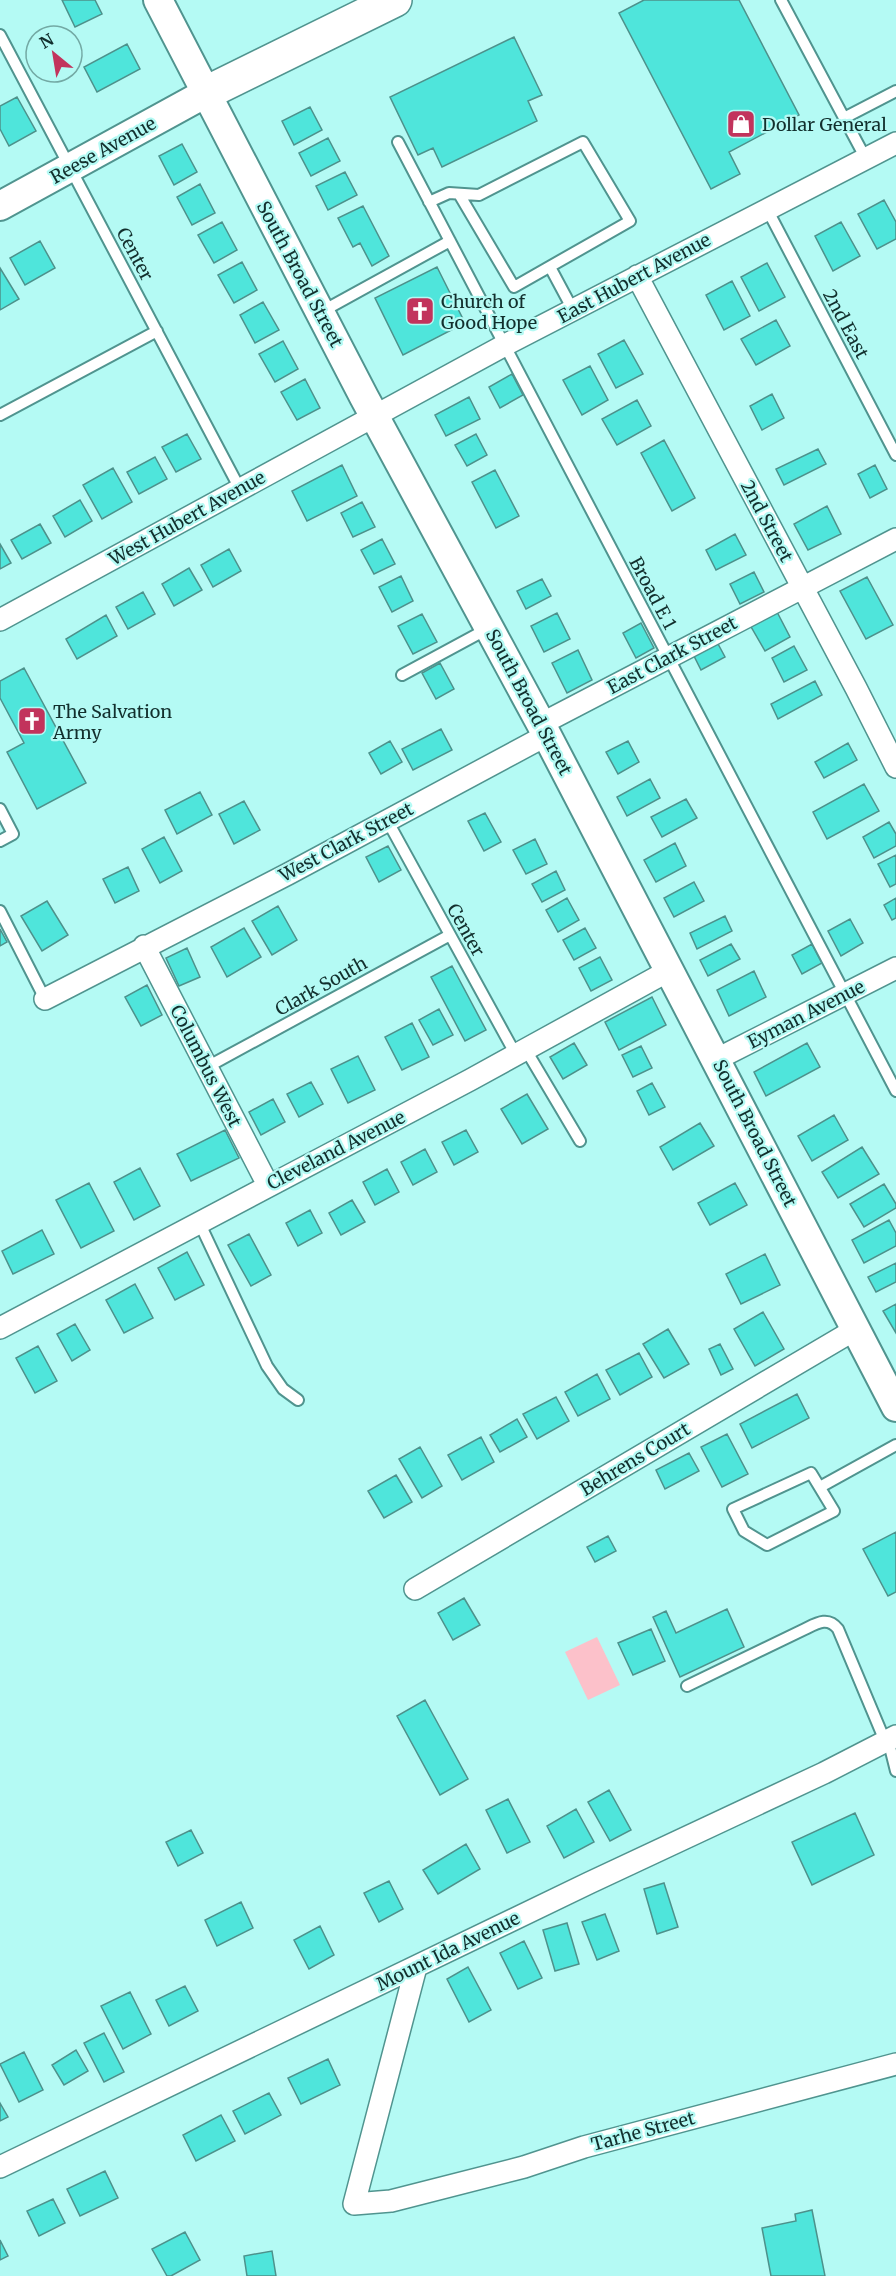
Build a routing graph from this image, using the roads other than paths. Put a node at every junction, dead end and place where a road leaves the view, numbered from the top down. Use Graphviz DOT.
graph roads {
  1 [pos="158,0"];
  2 [pos="356,0"];
  3 [pos="395,0"];
  4 [pos="781,0"];
  5 [pos="0,36"];
  6 [pos="896,91"];
  7 [pos="206,93"];
  8 [pos="844,118"];
  9 [pos="398,142"];
  10 [pos="896,143"];
  11 [pos="866,159"];
  12 [pos="70,168"];
  13 [pos="459,194"];
  14 [pos="429,202"];
  15 [pos="0,206"];
  16 [pos="767,209"];
  17 [pos="450,241"];
  18 [pos="549,267"];
  19 [pos="637,276"];
  20 [pos="573,310"];
  21 [pos="320,312"];
  22 [pos="157,331"];
  23 [pos="505,345"];
  24 [pos="0,415"];
  25 [pos="375,416"];
  26 [pos="896,455"];
  27 [pos="240,489"];
  28 [pos="896,539"];
  29 [pos="802,587"];
  30 [pos="0,620"];
  31 [pos="489,628"];
  32 [pos="668,657"];
  33 [pos="402,675"];
  34 [pos="544,730"];
  35 [pos="896,767"];
  36 [pos="0,809"];
  37 [pos="387,820"];
  38 [pos="0,841"];
  39 [pos="0,911"];
  40 [pos="450,935"];
  41 [pos="144,946"];
  42 [pos="896,968"];
  43 [pos="670,970"];
  44 [pos="845,994"];
  45 [pos="45,999"];
  46 [pos="521,1052"];
  47 [pos="717,1059"];
  48 [pos="207,1067"];
  49 [pos="896,1091"];
  50 [pos="580,1141"];
  51 [pos="268,1185"];
  52 [pos="199,1222"];
  53 [pos="0,1328"];
  54 [pos="856,1329"];
  55 [pos="894,1398"];
  56 [pos="298,1400"];
  57 [pos="896,1445"];
  58 [pos="819,1487"];
  59 [pos="415,1589"];
  60 [pos="687,1686"];
  61 [pos="890,1739"];
  62 [pos="896,1772"];
  63 [pos="416,1967"];
  64 [pos="896,2064"];
  65 [pos="0,2167"];
  1 -- 7 [label="street, South Broad Street"];
  2 -- 7 [label="highway"];
  3 -- 7 [label="highway"];
  4 -- 8 [label="lane"];
  5 -- 12 [label="lane, Center"];
  6 -- 8 [label="lane"];
  7 -- 12 [label="street, Reese Avenue"];
  7 -- 21 [label="street, South Broad Street"];
  8 -- 11 [label="lane"];
  9 -- 14 [label="lane, Broad E 1"];
  10 -- 11 [label="street, East Hubert Avenue"];
  11 -- 16 [label="street, East Hubert Avenue"];
  12 -- 15 [label="street, Reese Avenue"];
  12 -- 22 [label="lane, Center"];
  13 -- 14 [label="lane"];
  13 -- 18 [label="lane"];
  13 -- 18 [label="lane"];
  14 -- 17 [label="lane, Broad E 1"];
  16 -- 19 [label="street, East Hubert Avenue"];
  16 -- 26 [label="lane, 2nd East"];
  17 -- 21 [label="lane"];
  17 -- 23 [label="lane, Broad E 1"];
  18 -- 20 [label="lane"];
  19 -- 20 [label="street, East Hubert Avenue"];
  19 -- 29 [label="street, 2nd Street"];
  20 -- 23 [label="street, East Hubert Avenue"];
  21 -- 25 [label="street, South Broad Street"];
  22 -- 24 [label="lane"];
  22 -- 27 [label="lane, Center"];
  23 -- 25 [label="street, East Hubert Avenue"];
  23 -- 32 [label="lane, Broad E 1"];
  25 -- 27 [label="street, West Hubert Avenue"];
  25 -- 31 [label="street, South Broad Street"];
  27 -- 30 [label="street, West Hubert Avenue"];
  28 -- 29 [label="street, East Clark Street"];
  29 -- 32 [label="street, East Clark Street"];
  29 -- 35 [label="street, 2nd Street"];
  31 -- 33 [label="lane"];
  31 -- 34 [label="street, South Broad Street"];
  32 -- 34 [label="street, East Clark Street"];
  32 -- 44 [label="lane, Broad E 1"];
  34 -- 37 [label="street, West Clark Street"];
  34 -- 43 [label="street, South Broad Street"];
  36 -- 38 [label="lane"];
  37 -- 40 [label="lane, Center"];
  37 -- 41 [label="street, West Clark Street"];
  39 -- 45 [label="lane"];
  40 -- 46 [label="lane, Center"];
  40 -- 48 [label="lane, Clark South"];
  41 -- 45 [label="street, West Clark Street"];
  41 -- 48 [label="street, Columbus West"];
  42 -- 44 [label="street, Eyman Avenue"];
  43 -- 46 [label="street, Cleveland Avenue"];
  43 -- 47 [label="street, South Broad Street"];
  44 -- 47 [label="street, Eyman Avenue"];
  44 -- 49 [label="lane, Broad E 1"];
  46 -- 50 [label="lane, Center"];
  46 -- 51 [label="street, Cleveland Avenue"];
  47 -- 54 [label="street, South Broad Street"];
  48 -- 51 [label="street, Columbus West"];
  51 -- 52 [label="street, Cleveland Avenue"];
  52 -- 53 [label="street, Cleveland Avenue"];
  52 -- 56 [label="lane"];
  54 -- 55 [label="street, South Broad Street"];
  54 -- 59 [label="street, Behrens Court"];
  57 -- 58 [label="lane"];
  58 -- 58 [label="lane"];
  60 -- 61 [label="lane"];
  61 -- 62 [label="lane"];
  61 -- 63 [label="street, Mount Ida Avenue"];
  63 -- 64 [label="street, Tarhe Street"];
  63 -- 65 [label="street, Mount Ida Avenue"];
}
